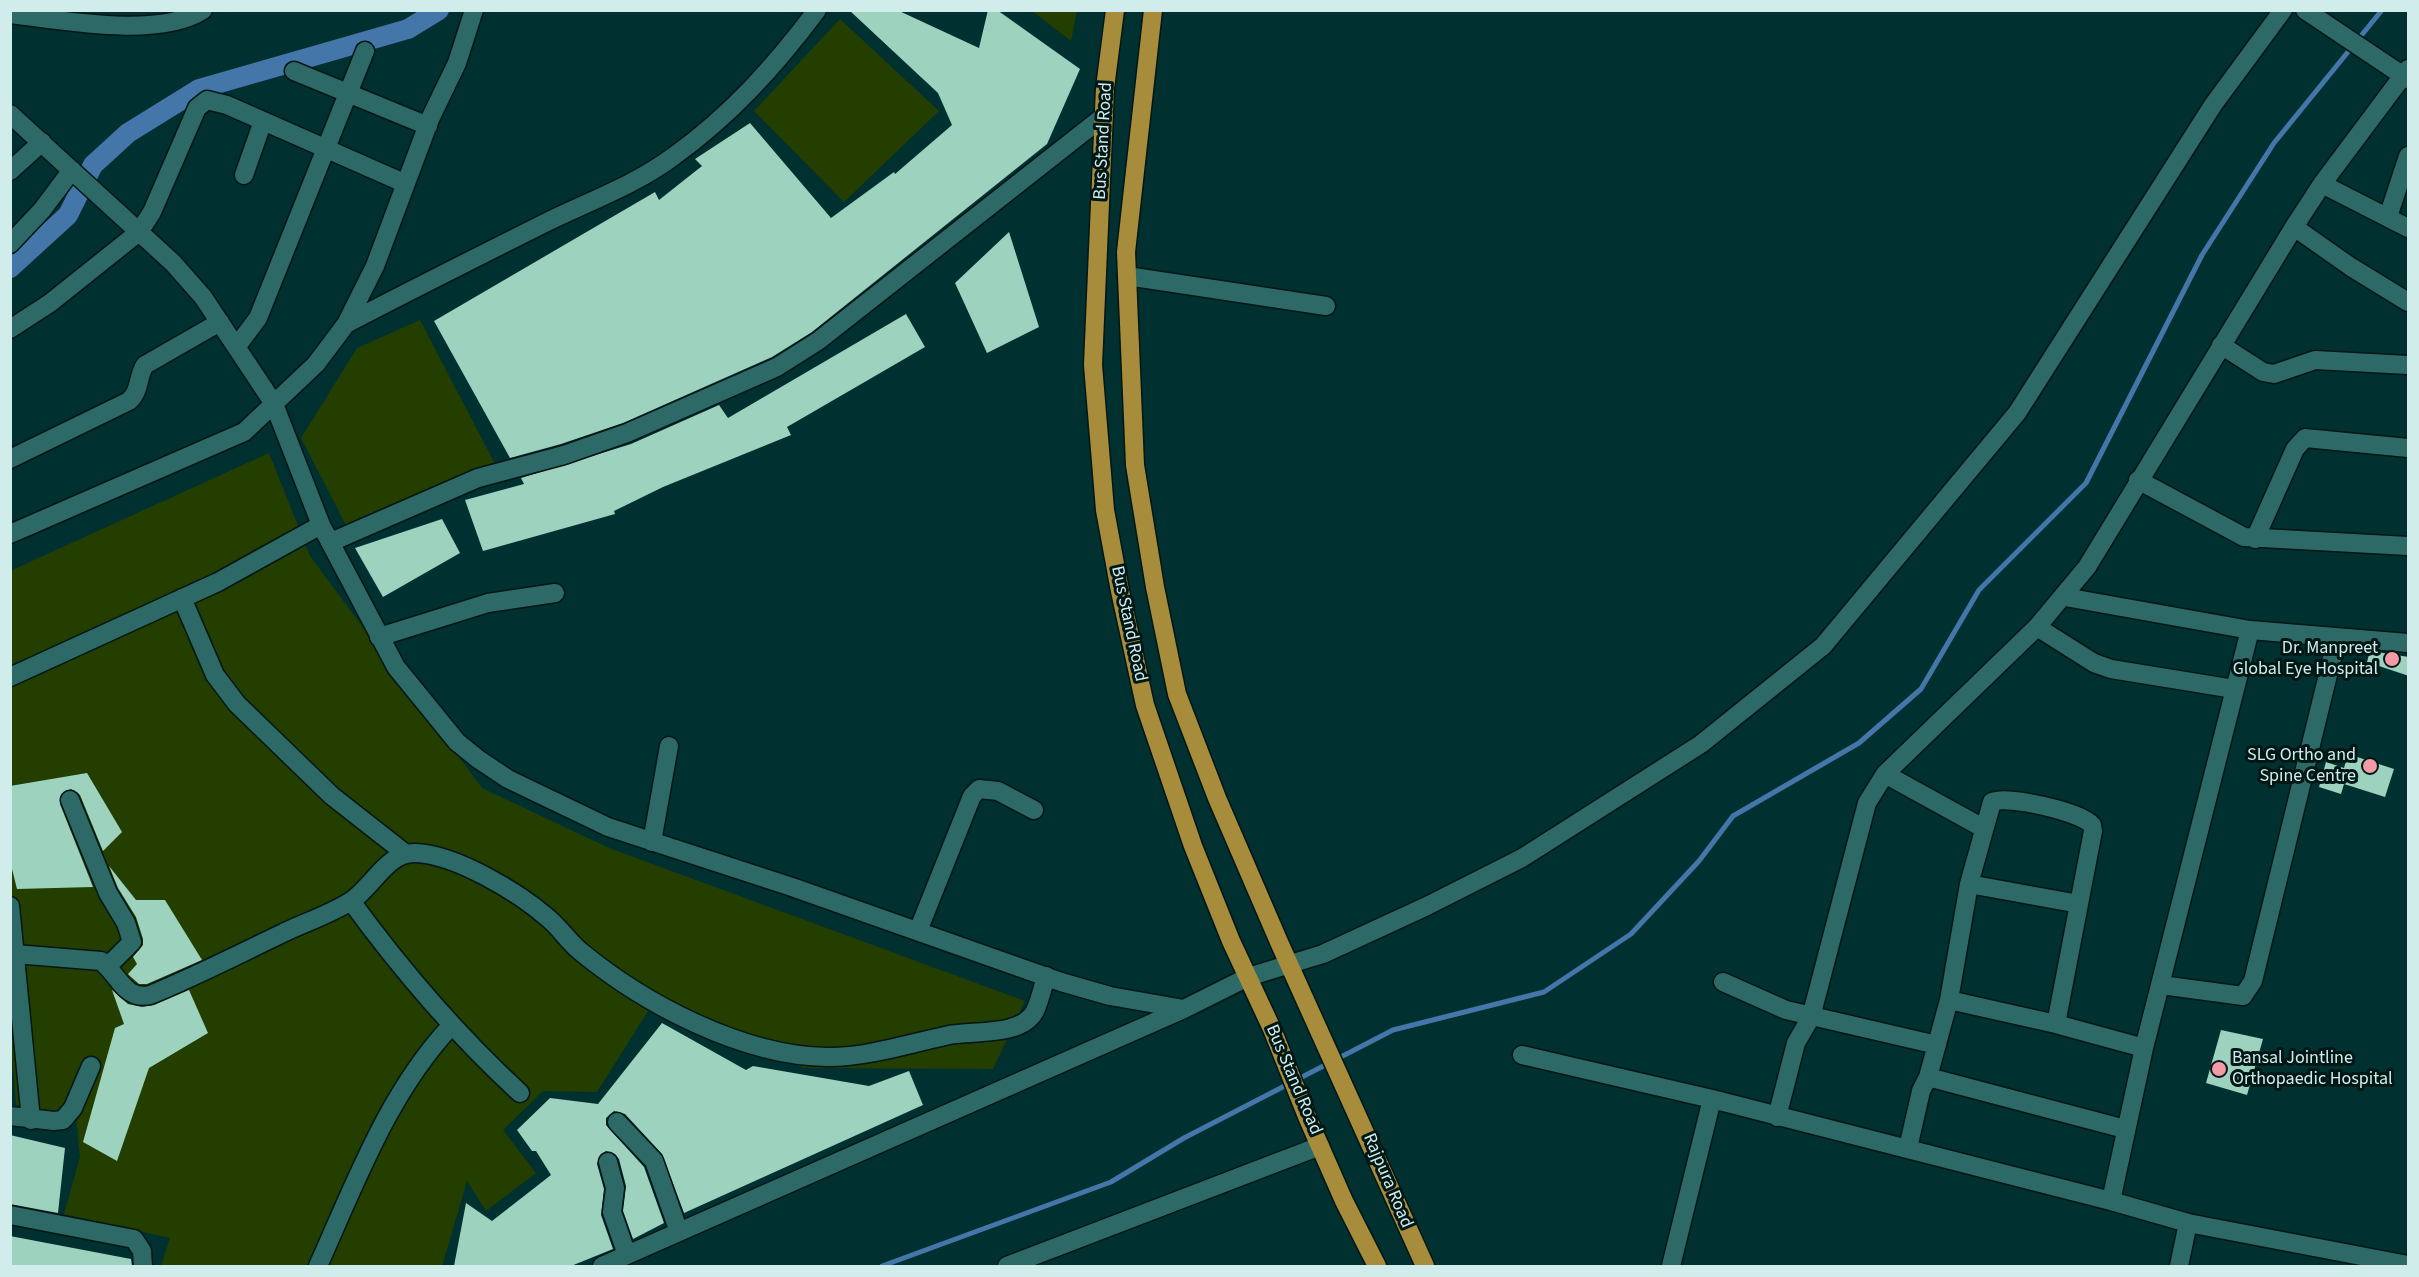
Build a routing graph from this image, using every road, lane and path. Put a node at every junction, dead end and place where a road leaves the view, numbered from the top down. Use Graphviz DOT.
graph roads {
  1 [pos="203,10"];
  2 [pos="474,10"];
  3 [pos="817,10"];
  4 [pos="1115,10"];
  5 [pos="1153,10"];
  6 [pos="2283,10"];
  7 [pos="17,13"];
  8 [pos="2309,13"];
  9 [pos="364,51"];
  10 [pos="294,71"];
  11 [pos="2406,75"];
  12 [pos="348,94"];
  13 [pos="10,114"];
  14 [pos="1104,116"];
  15 [pos="263,121"];
  16 [pos="428,126"];
  17 [pos="42,142"];
  18 [pos="326,148"];
  19 [pos="2409,156"];
  20 [pos="72,170"];
  21 [pos="10,171"];
  22 [pos="244,175"];
  23 [pos="404,183"];
  24 [pos="2322,184"];
  25 [pos="2388,217"];
  26 [pos="2294,227"];
  27 [pos="2409,228"];
  28 [pos="139,232"];
  29 [pos="10,244"];
  30 [pos="1127,276"];
  31 [pos="2409,302"];
  32 [pos="1326,306"];
  33 [pos="220,322"];
  34 [pos="346,324"];
  35 [pos="10,328"];
  36 [pos="2221,345"];
  37 [pos="237,346"];
  38 [pos="2409,365"];
  39 [pos="274,404"];
  40 [pos="2409,448"];
  41 [pos="10,459"];
  42 [pos="2138,480"];
  43 [pos="321,525"];
  44 [pos="10,534"];
  45 [pos="2255,539"];
  46 [pos="331,542"];
  47 [pos="2409,546"];
  48 [pos="555,593"];
  49 [pos="2065,597"];
  50 [pos="182,598"];
  51 [pos="2037,627"];
  52 [pos="2250,630"];
  53 [pos="379,637"];
  54 [pos="2337,638"];
  55 [pos="2409,643"];
  56 [pos="10,677"];
  57 [pos="2234,688"];
  58 [pos="669,746"];
  59 [pos="1885,774"];
  60 [pos="70,800"];
  61 [pos="1034,810"];
  62 [pos="1983,828"];
  63 [pos="652,842"];
  64 [pos="406,854"];
  65 [pos="1969,884"];
  66 [pos="351,901"];
  67 [pos="2079,904"];
  68 [pos="10,906"];
  69 [pos="918,931"];
  70 [pos="15,954"];
  71 [pos="1289,964"];
  72 [pos="108,966"];
  73 [pos="1046,976"];
  74 [pos="1248,977"];
  75 [pos="1722,982"];
  76 [pos="2161,985"];
  77 [pos="1949,1000"];
  78 [pos="1184,1009"];
  79 [pos="1811,1017"];
  80 [pos="2056,1024"];
  81 [pos="451,1026"];
  82 [pos="1937,1045"];
  83 [pos="2144,1048"];
  84 [pos="1522,1055"];
  85 [pos="91,1066"];
  86 [pos="1929,1077"];
  87 [pos="520,1093"];
  88 [pos="1350,1095"];
  89 [pos="1712,1099"];
  90 [pos="10,1116"];
  91 [pos="1777,1116"];
  92 [pos="31,1119"];
  93 [pos="617,1122"];
  94 [pos="2125,1129"];
  95 [pos="1320,1146"];
  96 [pos="1908,1148"];
  97 [pos="608,1162"];
  98 [pos="2111,1201"];
  99 [pos="10,1215"];
  100 [pos="2188,1223"];
  101 [pos="679,1232"];
  102 [pos="627,1256"];
  103 [pos="2401,1262"];
  104 [pos="1014,1265"];
  105 [pos="143,1266"];
  106 [pos="318,1266"];
  107 [pos="602,1266"];
  108 [pos="1377,1266"];
  109 [pos="1425,1266"];
  110 [pos="1672,1266"];
  111 [pos="2179,1266"];
  1 -- 7 [label="street"];
  2 -- 16 [label="street"];
  3 -- 34 [label="street"];
  4 -- 14 [label="main road, Bus Stand Road"];
  5 -- 30 [label="main road, Bus Stand Road"];
  6 -- 71 [label="street"];
  8 -- 11 [label="street"];
  9 -- 12 [label="street"];
  10 -- 12 [label="street"];
  11 -- 24 [label="street"];
  12 -- 16 [label="street"];
  12 -- 18 [label="street"];
  13 -- 17 [label="street"];
  14 -- 46 [label="street"];
  14 -- 74 [label="main road, Bus Stand Road"];
  15 -- 18 [label="street"];
  15 -- 22 [label="street"];
  15 -- 28 [label="street"];
  16 -- 23 [label="street"];
  17 -- 20 [label="street"];
  17 -- 21 [label="street"];
  18 -- 23 [label="street"];
  18 -- 37 [label="street"];
  19 -- 25 [label="street"];
  20 -- 28 [label="street"];
  20 -- 29 [label="street"];
  23 -- 34 [label="street"];
  24 -- 25 [label="street"];
  24 -- 26 [label="street"];
  25 -- 27 [label="street"];
  26 -- 31 [label="street"];
  26 -- 36 [label="street"];
  28 -- 33 [label="street"];
  28 -- 35 [label="street"];
  30 -- 32 [label="street"];
  30 -- 71 [label="main road, Bus Stand Road"];
  33 -- 37 [label="street"];
  33 -- 41 [label="street"];
  34 -- 39 [label="street"];
  36 -- 38 [label="street"];
  36 -- 42 [label="street"];
  37 -- 39 [label="street"];
  39 -- 43 [label="street"];
  39 -- 44 [label="street"];
  40 -- 45 [label="street"];
  42 -- 45 [label="street"];
  42 -- 49 [label="street"];
  43 -- 46 [label="street"];
  43 -- 50 [label="street"];
  45 -- 47 [label="street"];
  46 -- 53 [label="street"];
  48 -- 53 [label="street"];
  49 -- 51 [label="street"];
  49 -- 52 [label="street"];
  50 -- 56 [label="street"];
  50 -- 64 [label="street"];
  51 -- 57 [label="street"];
  51 -- 59 [label="street"];
  52 -- 54 [label="street"];
  52 -- 57 [label="street"];
  53 -- 63 [label="street"];
  54 -- 55 [label="street"];
  54 -- 76 [label="street"];
  57 -- 76 [label="street"];
  58 -- 63 [label="street"];
  59 -- 62 [label="street"];
  59 -- 79 [label="street"];
  60 -- 72 [label="street"];
  61 -- 69 [label="street"];
  62 -- 65 [label="street"];
  62 -- 67 [label="street"];
  63 -- 69 [label="street"];
  64 -- 66 [label="street"];
  64 -- 73 [label="street"];
  65 -- 67 [label="street"];
  65 -- 77 [label="street"];
  66 -- 72 [label="street"];
  66 -- 81 [label="street"];
  67 -- 80 [label="street"];
  68 -- 70 [label="street"];
  69 -- 73 [label="street"];
  70 -- 72 [label="street"];
  70 -- 92 [label="street"];
  71 -- 74 [label="street"];
  71 -- 88 [label="main road, Bus Stand Road"];
  73 -- 78 [label="street"];
  74 -- 78 [label="street"];
  74 -- 95 [label="main road, Bus Stand Road"];
  75 -- 79 [label="street"];
  76 -- 83 [label="street"];
  77 -- 80 [label="street"];
  77 -- 82 [label="street"];
  78 -- 101 [label="street"];
  79 -- 82 [label="street"];
  79 -- 91 [label="street"];
  80 -- 83 [label="street"];
  81 -- 87 [label="street"];
  81 -- 106 [label="street"];
  82 -- 86 [label="street"];
  83 -- 94 [label="street"];
  84 -- 89 [label="street"];
  85 -- 92 [label="street"];
  86 -- 94 [label="street"];
  86 -- 96 [label="street"];
  88 -- 109 [label="main road, Rajpura Road"];
  89 -- 91 [label="street"];
  89 -- 110 [label="street"];
  90 -- 92 [label="street"];
  91 -- 96 [label="street"];
  93 -- 101 [label="street"];
  94 -- 98 [label="street"];
  95 -- 104 [label="street"];
  95 -- 108 [label="main road, Bus Stand Road"];
  96 -- 98 [label="street"];
  97 -- 102 [label="street"];
  98 -- 100 [label="street"];
  99 -- 105 [label="street"];
  100 -- 103 [label="street"];
  100 -- 111 [label="street"];
  101 -- 102 [label="street"];
  102 -- 107 [label="street"];
}
